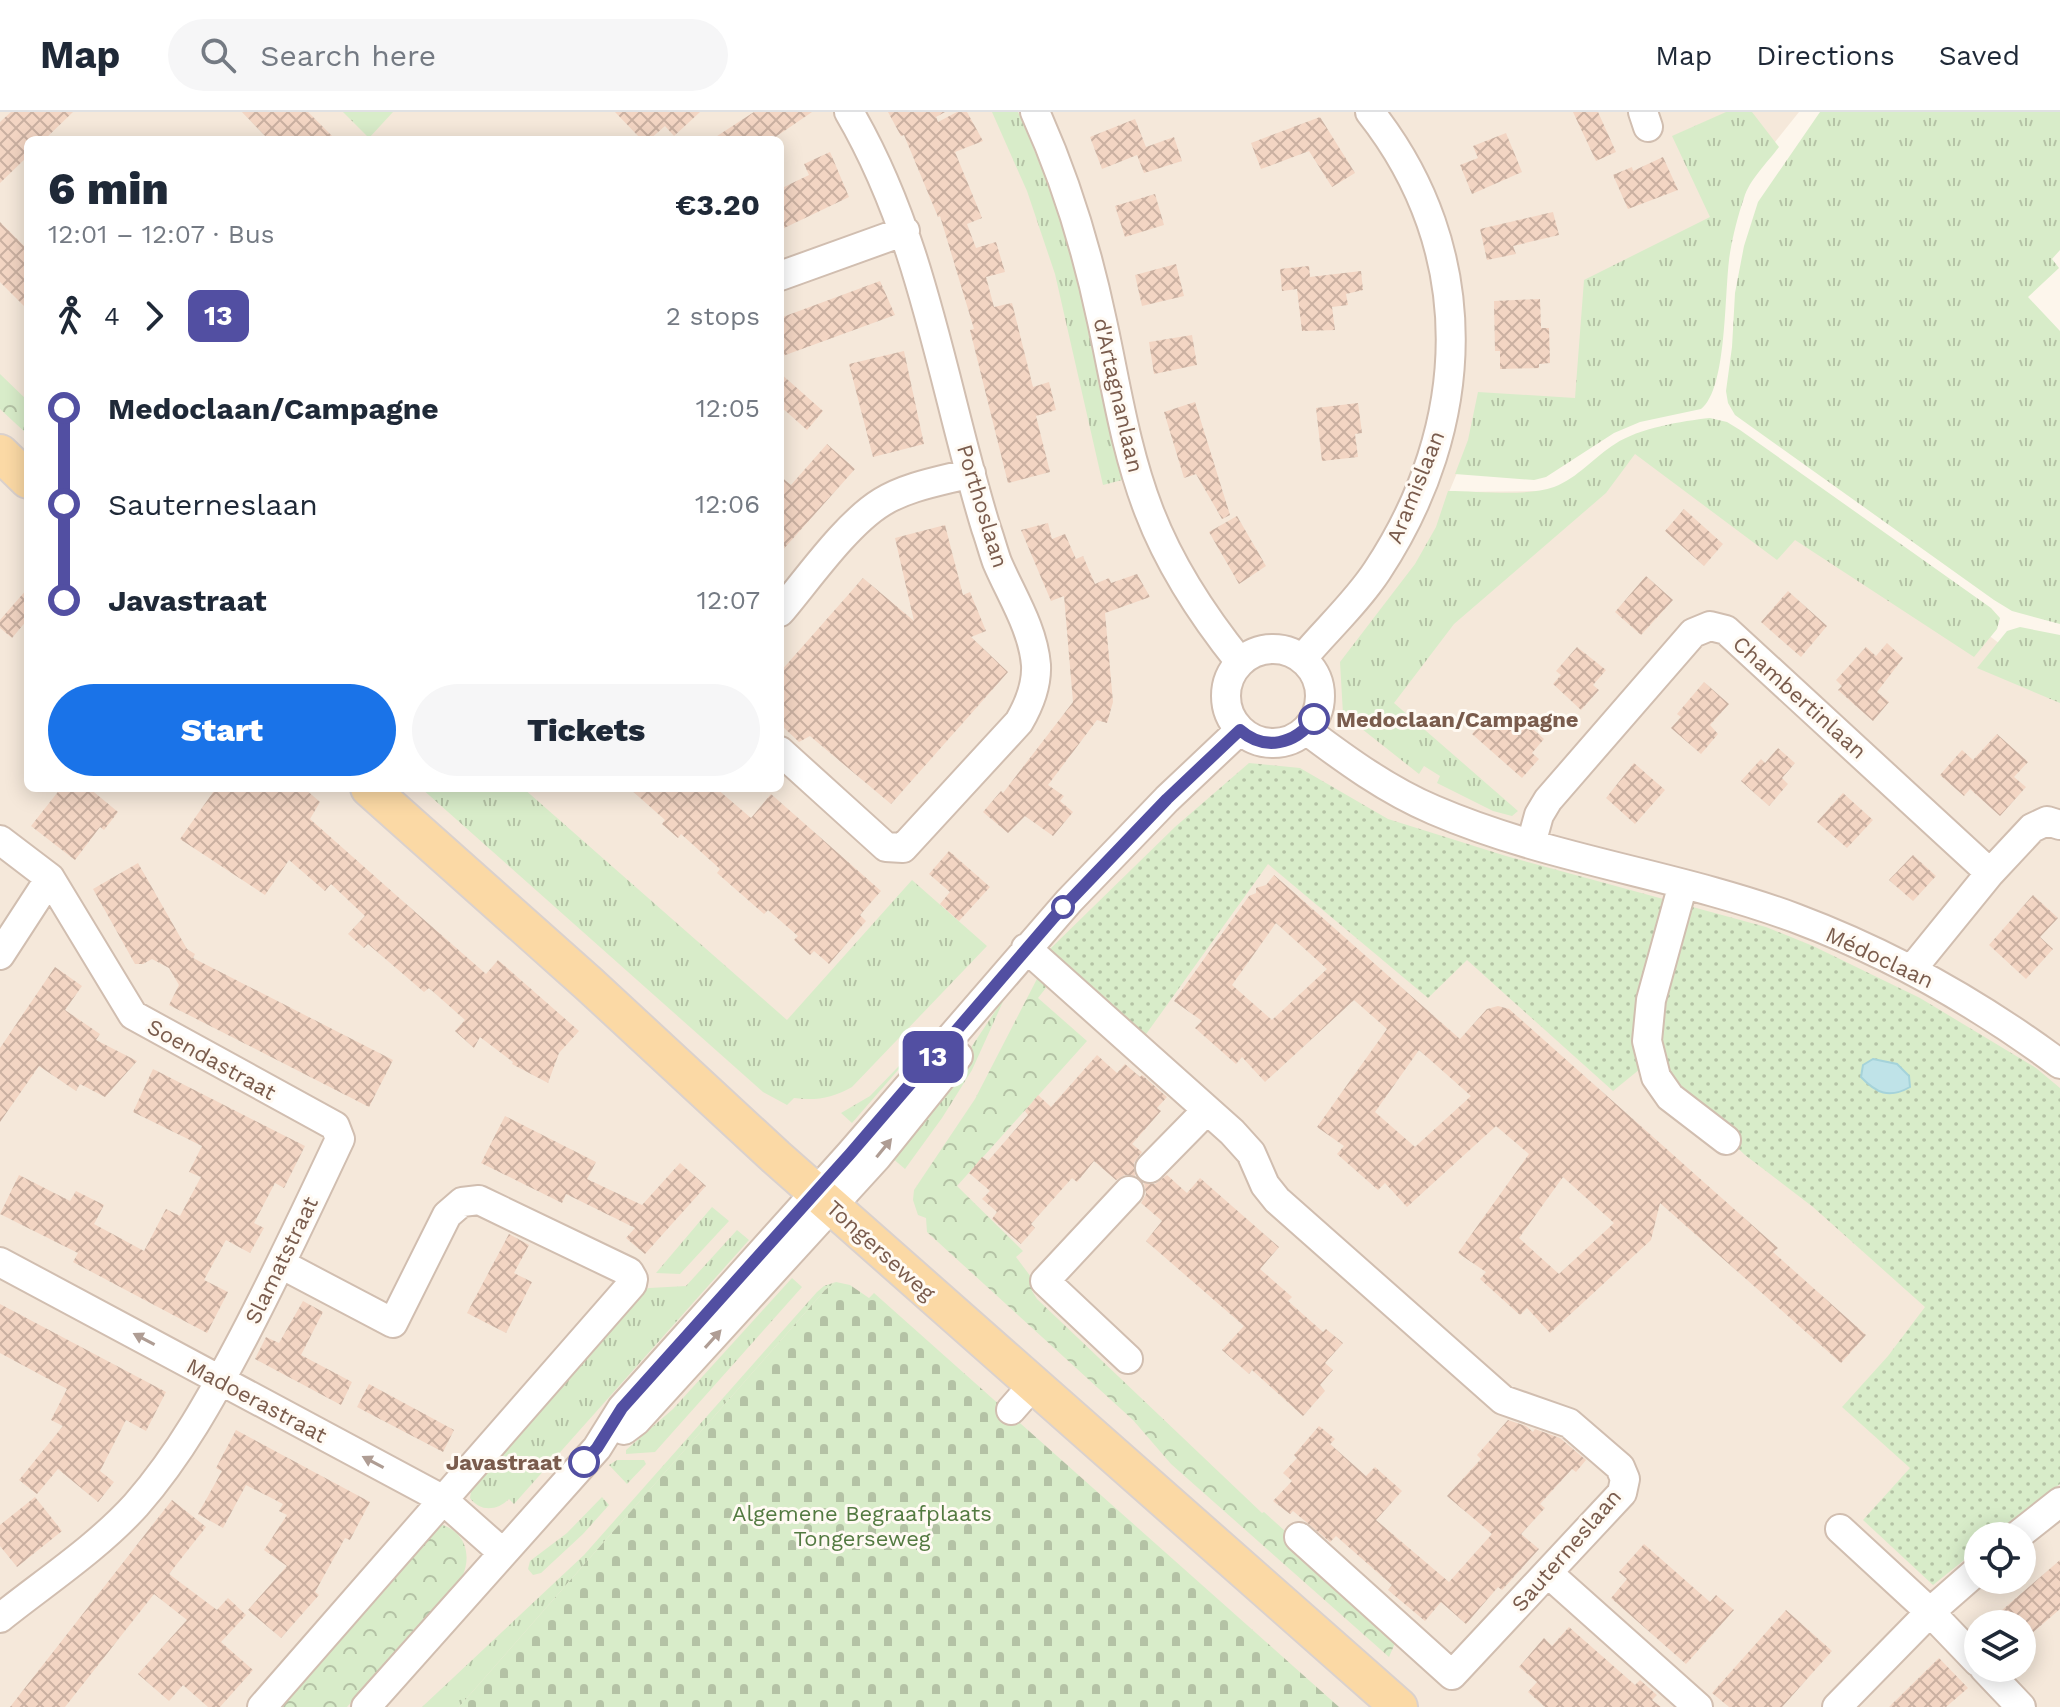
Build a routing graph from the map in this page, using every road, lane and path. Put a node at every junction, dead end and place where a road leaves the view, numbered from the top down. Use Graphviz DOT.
graph roads {
  1 [pos="849,112"];
  2 [pos="1035,112"];
  3 [pos="1370,112"];
  4 [pos="905,231"];
  5 [pos="784,275"];
  6 [pos="0,453"];
  7 [pos="971,473"];
  8 [pos="24,476"];
  9 [pos="0,477"];
  10 [pos="24,499"];
  11 [pos="784,607"];
  12 [pos="1302,659"];
  13 [pos="1240,662"];
  14 [pos="1240,730"];
  15 [pos="1306,730"];
  16 [pos="784,755"];
  17 [pos="373,792"];
  18 [pos="2060,825"];
  19 [pos="0,840"];
  20 [pos="1531,844"];
  21 [pos="1990,873"];
  22 [pos="50,878"];
  23 [pos="1683,884"];
  24 [pos="1026,948"];
  25 [pos="0,955"];
  26 [pos="1912,969"];
  27 [pos="2060,1064"];
  28 [pos="1206,1111"];
  29 [pos="340,1139"];
  30 [pos="1726,1140"];
  31 [pos="1150,1168"];
  32 [pos="1129,1191"];
  33 [pos="823,1199"];
  34 [pos="0,1262"];
  35 [pos="281,1264"];
  36 [pos="1128,1359"];
  37 [pos="220,1380"];
  38 [pos="442,1499"];
  39 [pos="2060,1502"];
  40 [pos="2035,1522"];
  41 [pos="1840,1529"];
  42 [pos="1299,1537"];
  43 [pos="503,1553"];
  44 [pos="1549,1574"];
  45 [pos="1964,1582"];
  46 [pos="1930,1612"];
  47 [pos="0,1618"];
  48 [pos="1964,1647"];
  49 [pos="1997,1682"];
  50 [pos="262,1707"];
  51 [pos="366,1707"];
  52 [pos="1399,1707"];
  53 [pos="1698,1707"];
  54 [pos="1837,1707"];
  55 [pos="2021,1707"];
  1 -- 4 [label="street, Porthoslaan"];
  2 -- 13 [label="street, d'Artagnanlaan"];
  3 -- 12 [label="street, Aramislaan"];
  4 -- 5 [label="street"];
  4 -- 7 [label="street, Porthoslaan"];
  6 -- 8 [label="main road"];
  7 -- 11 [label="street"];
  7 -- 16 [label="street, Porthoslaan"];
  9 -- 10 [label="main road"];
  12 -- 13 [label="street"];
  12 -- 15 [label="street"];
  13 -- 14 [label="street"];
  14 -- 15 [label="street"];
  14 -- 24 [label="street"];
  15 -- 20 [label="street, Médoclaan"];
  17 -- 33 [label="main road, Tongerseweg"];
  18 -- 21 [label="street"];
  19 -- 22 [label="street"];
  20 -- 21 [label="street, Chambertinlaan"];
  20 -- 23 [label="street, Médoclaan"];
  21 -- 26 [label="street"];
  22 -- 25 [label="street"];
  22 -- 29 [label="street, Soendastraat"];
  23 -- 26 [label="street, Médoclaan"];
  23 -- 30 [label="street"];
  24 -- 28 [label="street, Sauterneslaan"];
  24 -- 33 [label="street"];
  26 -- 27 [label="street, Médoclaan"];
  28 -- 31 [label="street"];
  28 -- 44 [label="street, Sauterneslaan"];
  29 -- 35 [label="street, Slamatstraat"];
  32 -- 36 [label="street"];
  33 -- 43 [label="street"];
  33 -- 52 [label="main road, Tongerseweg"];
  37 -- 34 [label="street, Madoerastraat, one-way"];
  35 -- 37 [label="street, Slamatstraat"];
  35 -- 38 [label="street"];
  38 -- 37 [label="street, Madoerastraat, one-way"];
  37 -- 47 [label="street, Slamatstraat"];
  38 -- 43 [label="street, Madoerastraat"];
  38 -- 50 [label="street"];
  39 -- 40 [label="street"];
  41 -- 46 [label="street"];
  42 -- 44 [label="street, Sauterneslaan"];
  43 -- 51 [label="street"];
  44 -- 53 [label="street"];
  45 -- 46 [label="street"];
  46 -- 48 [label="street"];
  46 -- 54 [label="street"];
  49 -- 55 [label="street"];
}
